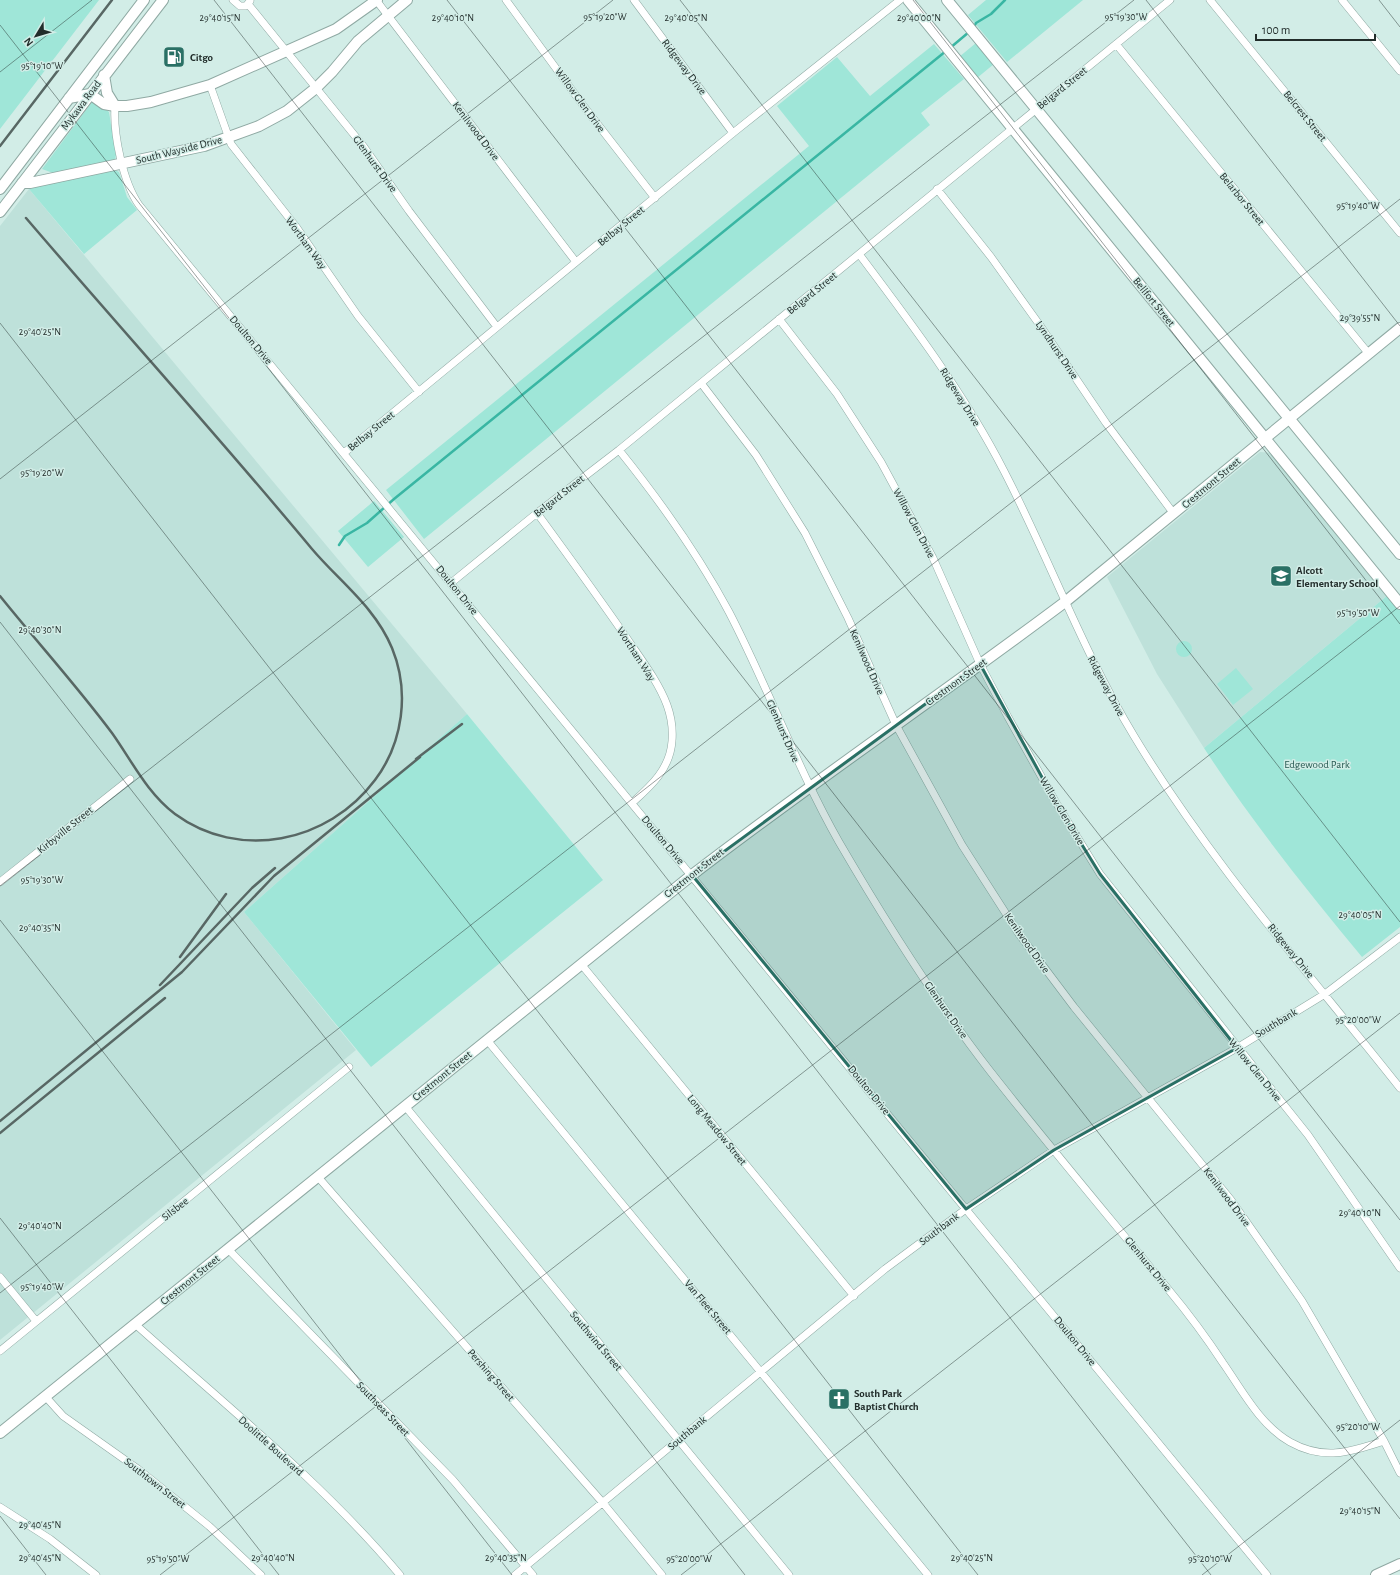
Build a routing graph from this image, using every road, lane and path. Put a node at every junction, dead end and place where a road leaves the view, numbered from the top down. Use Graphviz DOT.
graph roads {
  1 [pos="144,0"];
  2 [pos="163,0"];
  3 [pos="233,0"];
  4 [pos="376,0"];
  5 [pos="407,0"];
  6 [pos="506,0"];
  7 [pos="634,0"];
  8 [pos="900,0"];
  9 [pos="908,0"];
  10 [pos="947,0"];
  11 [pos="1170,0"];
  12 [pos="1210,0"];
  13 [pos="1342,0"];
  14 [pos="249,2"];
  15 [pos="388,15"];
  16 [pos="1116,44"];
  17 [pos="286,52"];
  18 [pos="1400,71"];
  19 [pos="104,75"];
  20 [pos="210,85"];
  21 [pos="316,88"];
  22 [pos="90,94"];
  23 [pos="70,98"];
  24 [pos="114,106"];
  25 [pos="1036,109"];
  26 [pos="1012,129"];
  27 [pos="733,133"];
  28 [pos="230,137"];
  29 [pos="33,147"];
  30 [pos="122,164"];
  31 [pos="35,165"];
  32 [pos="49,178"];
  33 [pos="22,183"];
  34 [pos="0,189"];
  35 [pos="937,189"];
  36 [pos="655,198"];
  37 [pos="0,212"];
  38 [pos="1400,233"];
  39 [pos="859,254"];
  40 [pos="576,262"];
  41 [pos="779,319"];
  42 [pos="497,327"];
  43 [pos="1400,328"];
  44 [pos="1369,354"];
  45 [pos="701,383"];
  46 [pos="419,392"];
  47 [pos="1289,418"];
  48 [pos="1265,439"];
  49 [pos="618,450"];
  50 [pos="344,453"];
  51 [pos="536,513"];
  52 [pos="1174,514"];
  53 [pos="1400,554"];
  54 [pos="451,583"];
  55 [pos="1065,602"];
  56 [pos="1400,604"];
  57 [pos="980,664"];
  58 [pos="896,725"];
  59 [pos="130,779"];
  60 [pos="808,786"];
  61 [pos="632,803"];
  62 [pos="692,875"];
  63 [pos="0,882"];
  64 [pos="1400,937"];
  65 [pos="581,964"];
  66 [pos="1325,994"];
  67 [pos="487,1040"];
  68 [pos="1237,1048"];
  69 [pos="350,1067"];
  70 [pos="1400,1088"];
  71 [pos="1148,1098"];
  72 [pos="405,1106"];
  73 [pos="1054,1150"];
  74 [pos="318,1177"];
  75 [pos="966,1209"];
  76 [pos="228,1249"];
  77 [pos="1400,1268"];
  78 [pos="0,1277"];
  79 [pos="854,1296"];
  80 [pos="36,1321"];
  81 [pos="135,1324"];
  82 [pos="0,1351"];
  83 [pos="762,1372"];
  84 [pos="45,1396"];
  85 [pos="0,1433"];
  86 [pos="678,1441"];
  87 [pos="1384,1441"];
  88 [pos="1400,1473"];
  89 [pos="603,1503"];
  90 [pos="0,1508"];
  91 [pos="1400,1564"];
  92 [pos="526,1565"];
  93 [pos="96,1575"];
  94 [pos="261,1575"];
  95 [pos="400,1575"];
  96 [pos="514,1575"];
  97 [pos="533,1575"];
  98 [pos="662,1575"];
  99 [pos="789,1575"];
  100 [pos="928,1575"];
  101 [pos="1267,1575"];
  102 [pos="1376,1575"];
  1 -- 23 [label="street, Mykawa Road"];
  2 -- 19 [label="street, Mykawa Road"];
  3 -- 14 [label="street, Glenhurst Drive"];
  4 -- 15 [label="street, Kenilwood Drive"];
  4 -- 17 [label="street"];
  5 -- 15 [label="street, South Wayside Drive"];
  6 -- 36 [label="street, Willow Glen Drive"];
  7 -- 27 [label="street, Ridgeway Drive"];
  8 -- 27 [label="street, Belbay Street"];
  9 -- 26 [label="street, Bellfort Street"];
  10 -- 25 [label="street"];
  11 -- 16 [label="street, Belgard Street"];
  12 -- 38 [label="street, Belcrest Street"];
  13 -- 18 [label="street"];
  14 -- 17 [label="street, Glenhurst Drive"];
  15 -- 21 [label="street, South Wayside Drive"];
  15 -- 40 [label="street, Kenilwood Drive"];
  16 -- 25 [label="street, Belgard Street"];
  16 -- 44 [label="street, Belarbor Street"];
  17 -- 20 [label="street"];
  17 -- 21 [label="street, Glenhurst Drive"];
  19 -- 22 [label="street, Mykawa Road"];
  19 -- 24 [label="street"];
  20 -- 24 [label="street"];
  20 -- 28 [label="street, Wortham Way"];
  21 -- 28 [label="street, South Wayside Drive"];
  21 -- 42 [label="street, Glenhurst Drive"];
  22 -- 23 [label="street"];
  22 -- 24 [label="street"];
  22 -- 31 [label="street, Mykawa Road"];
  23 -- 29 [label="street, Mykawa Road"];
  24 -- 30 [label="street, Doulton Drive"];
  25 -- 26 [label="street, Belgard Street"];
  25 -- 47 [label="street"];
  26 -- 35 [label="street, Belgard Street"];
  26 -- 48 [label="street, Bellfort Street"];
  27 -- 36 [label="street, Belbay Street"];
  28 -- 30 [label="street, South Wayside Drive"];
  28 -- 46 [label="street, Wortham Way"];
  29 -- 31 [label="street"];
  29 -- 34 [label="street, Mykawa Road"];
  30 -- 32 [label="street, South Wayside Drive"];
  30 -- 50 [label="street, Doulton Drive"];
  31 -- 32 [label="street"];
  31 -- 33 [label="street, Mykawa Road"];
  32 -- 33 [label="street, South Wayside Drive"];
  33 -- 37 [label="street, Mykawa Road"];
  35 -- 39 [label="street, Belgard Street"];
  35 -- 52 [label="street, Lyndhurst Drive"];
  36 -- 40 [label="street, Belbay Street"];
  39 -- 41 [label="street, Belgard Street"];
  39 -- 55 [label="street, Ridgeway Drive"];
  40 -- 42 [label="street, Belbay Street"];
  41 -- 45 [label="street, Belgard Street"];
  41 -- 57 [label="street, Willow Glen Drive"];
  42 -- 46 [label="street, Belbay Street"];
  43 -- 44 [label="street, Crestmont Street"];
  44 -- 47 [label="street, Crestmont Street"];
  45 -- 49 [label="street, Belgard Street"];
  45 -- 58 [label="street, Kenilwood Drive"];
  46 -- 50 [label="street, Belbay Street"];
  47 -- 48 [label="street, Crestmont Street"];
  47 -- 53 [label="street"];
  48 -- 52 [label="street, Crestmont Street"];
  48 -- 56 [label="street, Bellfort Street"];
  49 -- 51 [label="street, Belgard Street"];
  49 -- 60 [label="street, Glenhurst Drive"];
  50 -- 54 [label="street, Doulton Drive"];
  51 -- 54 [label="street, Belgard Street"];
  51 -- 61 [label="street, Wortham Way"];
  52 -- 55 [label="street, Crestmont Street"];
  54 -- 61 [label="street, Doulton Drive"];
  55 -- 57 [label="street, Crestmont Street"];
  55 -- 66 [label="street, Ridgeway Drive"];
  57 -- 58 [label="street, Crestmont Street"];
  57 -- 68 [label="street, Willow Glen Drive"];
  58 -- 60 [label="street, Crestmont Street"];
  58 -- 71 [label="street, Kenilwood Drive"];
  59 -- 63 [label="street, Kirbyville Street"];
  60 -- 62 [label="street, Crestmont Street"];
  60 -- 73 [label="street, Glenhurst Drive"];
  61 -- 62 [label="street, Doulton Drive"];
  62 -- 65 [label="street, Crestmont Street"];
  62 -- 75 [label="street, Doulton Drive"];
  64 -- 66 [label="street, Southbank"];
  65 -- 67 [label="street, Crestmont Street"];
  65 -- 79 [label="street, Long Meadow Street"];
  66 -- 68 [label="street, Southbank"];
  66 -- 70 [label="street, Ridgeway Drive"];
  67 -- 72 [label="street, Crestmont Street"];
  67 -- 83 [label="street, Van Fleet Street"];
  68 -- 71 [label="street, Southbank"];
  68 -- 77 [label="street, Willow Glen Drive"];
  69 -- 80 [label="street, Silsbee"];
  71 -- 73 [label="street, Southbank"];
  71 -- 87 [label="street, Kenilwood Drive"];
  72 -- 74 [label="street, Crestmont Street"];
  72 -- 86 [label="street, Southwind Street"];
  73 -- 75 [label="street, Southbank"];
  73 -- 87 [label="street, Glenhurst Drive"];
  74 -- 76 [label="street, Crestmont Street"];
  74 -- 89 [label="street, Pershing Street"];
  75 -- 79 [label="street, Southbank"];
  75 -- 101 [label="street, Doulton Drive"];
  76 -- 81 [label="street, Crestmont Street"];
  76 -- 92 [label="street, Southseas Street"];
  78 -- 80 [label="street"];
  79 -- 83 [label="street, Southbank"];
  80 -- 82 [label="street, Silsbee"];
  81 -- 84 [label="street, Crestmont Street"];
  81 -- 95 [label="street, Doolittle Boulevard"];
  83 -- 86 [label="street, Southbank"];
  83 -- 100 [label="street, Van Fleet Street"];
  84 -- 85 [label="street, Crestmont Street"];
  84 -- 94 [label="street, Southtown Street"];
  86 -- 89 [label="street, Southbank"];
  86 -- 99 [label="street, Southwind Street"];
  87 -- 88 [label="street, Kenilwood Drive"];
  89 -- 92 [label="street, Southbank"];
  89 -- 98 [label="street, Pershing Street"];
  90 -- 93 [label="street"];
  91 -- 102 [label="street"];
  92 -- 96 [label="street, Southbank"];
  92 -- 97 [label="street, Southseas Street"];
}
